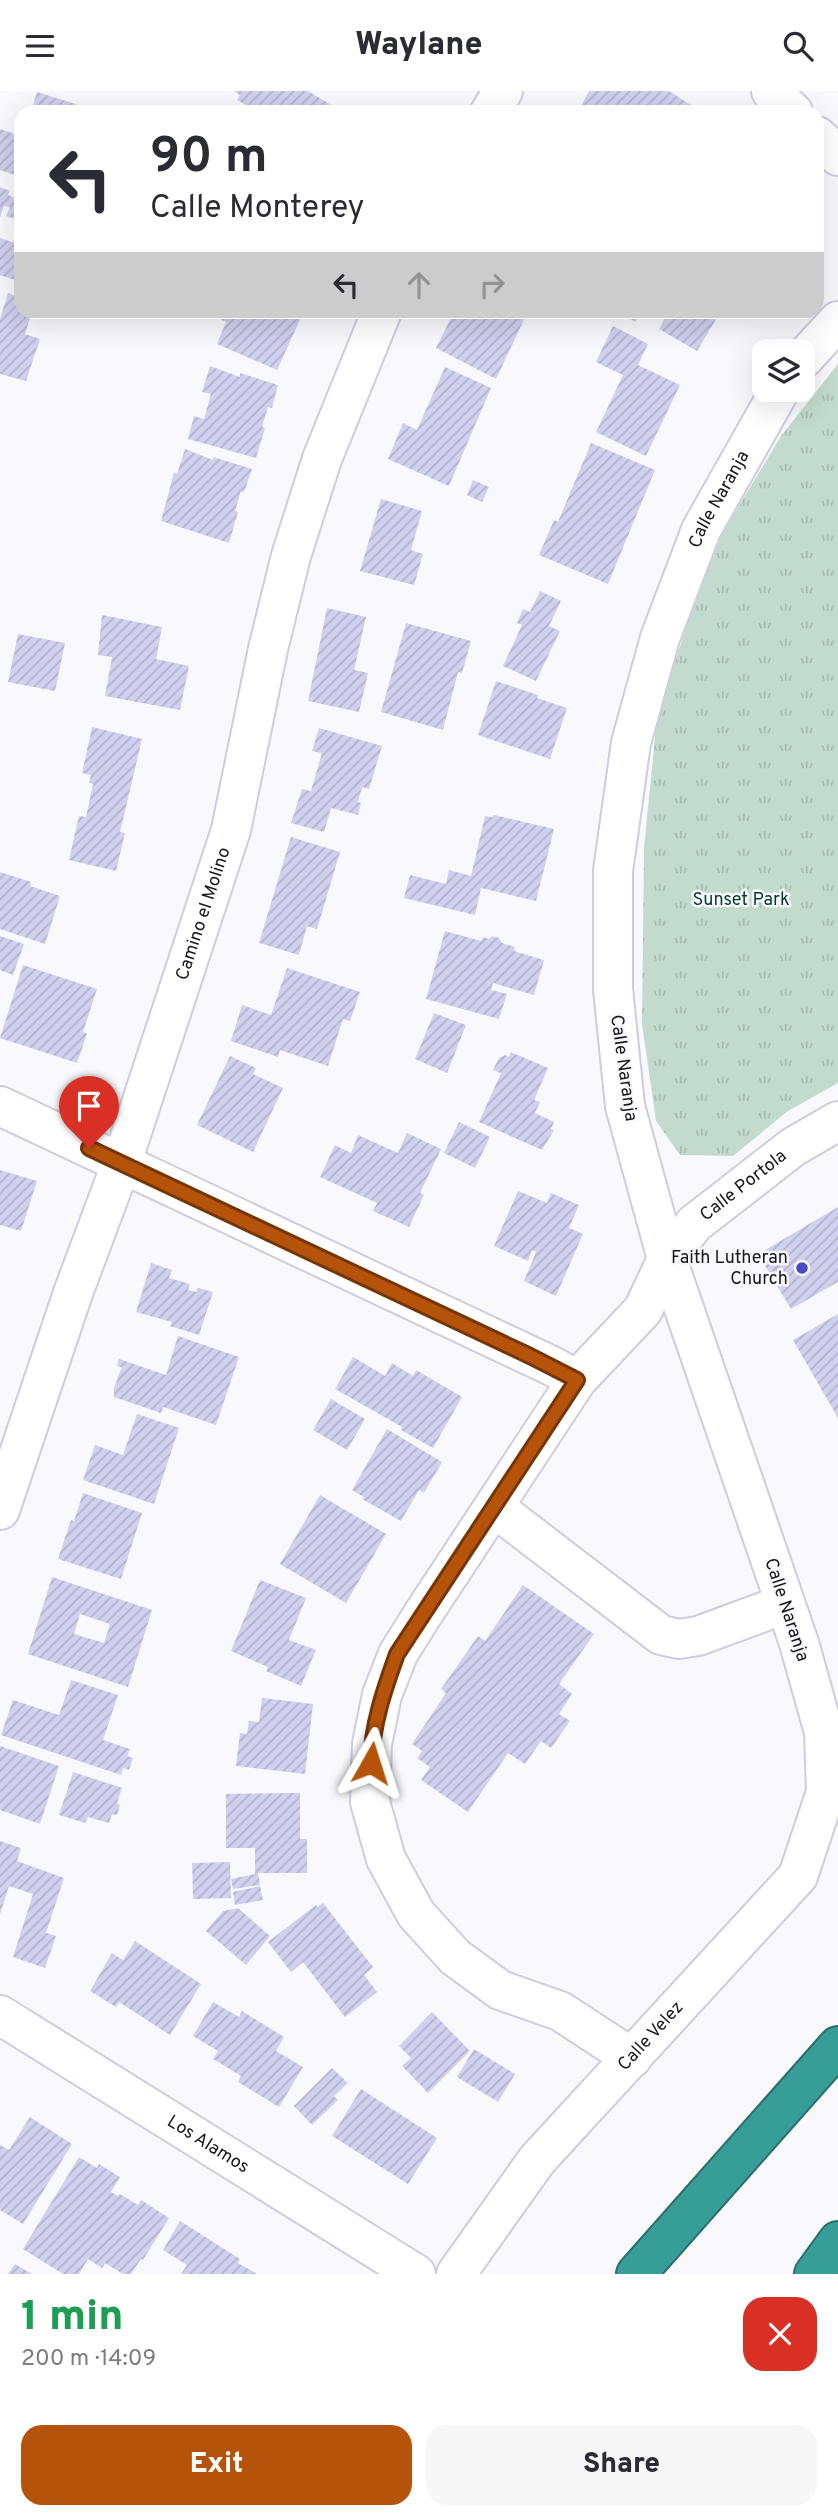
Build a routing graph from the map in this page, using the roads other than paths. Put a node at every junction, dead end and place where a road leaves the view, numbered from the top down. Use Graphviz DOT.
graph roads {
  1 [pos="771,91"];
  2 [pos="786,105"];
  3 [pos="824,143"];
  4 [pos="838,156"];
  5 [pos="379,319"];
  6 [pos="838,321"];
  7 [pos="815,346"];
  8 [pos="773,402"];
  9 [pos="0,1106"];
  10 [pos="838,1121"];
  11 [pos="122,1162"];
  12 [pos="667,1259"];
  13 [pos="577,1380"];
  14 [pos="494,1507"];
  15 [pos="0,1510"];
  16 [pos="785,1604"];
  17 [pos="826,1792"];
  18 [pos="0,2015"];
  19 [pos="838,2046"];
  20 [pos="632,2058"];
  21 [pos="838,2241"];
  22 [pos="416,2274"];
  23 [pos="456,2274"];
  24 [pos="636,2274"];
  25 [pos="814,2274"];
  1 -- 2 [label="street"];
  3 -- 4 [label="street"];
  5 -- 11 [label="street, Camino el Molino"];
  6 -- 7 [label="street"];
  8 -- 12 [label="street, Calle Naranja"];
  9 -- 11 [label="street"];
  10 -- 12 [label="street, Calle Portola"];
  11 -- 13 [label="street"];
  11 -- 15 [label="street, Camino el Molino"];
  12 -- 13 [label="street, Calle Portola"];
  12 -- 16 [label="street, Calle Naranja"];
  13 -- 14 [label="street, Calle Portola"];
  14 -- 16 [label="street"];
  14 -- 20 [label="street, Calle Portola"];
  16 -- 17 [label="street, Calle Naranja"];
  17 -- 20 [label="street, Calle Velez"];
  18 -- 22 [label="street, Los Alamos"];
  19 -- 24 [label="highway"];
  20 -- 23 [label="street, Calle Velez"];
  21 -- 25 [label="highway"];
}
